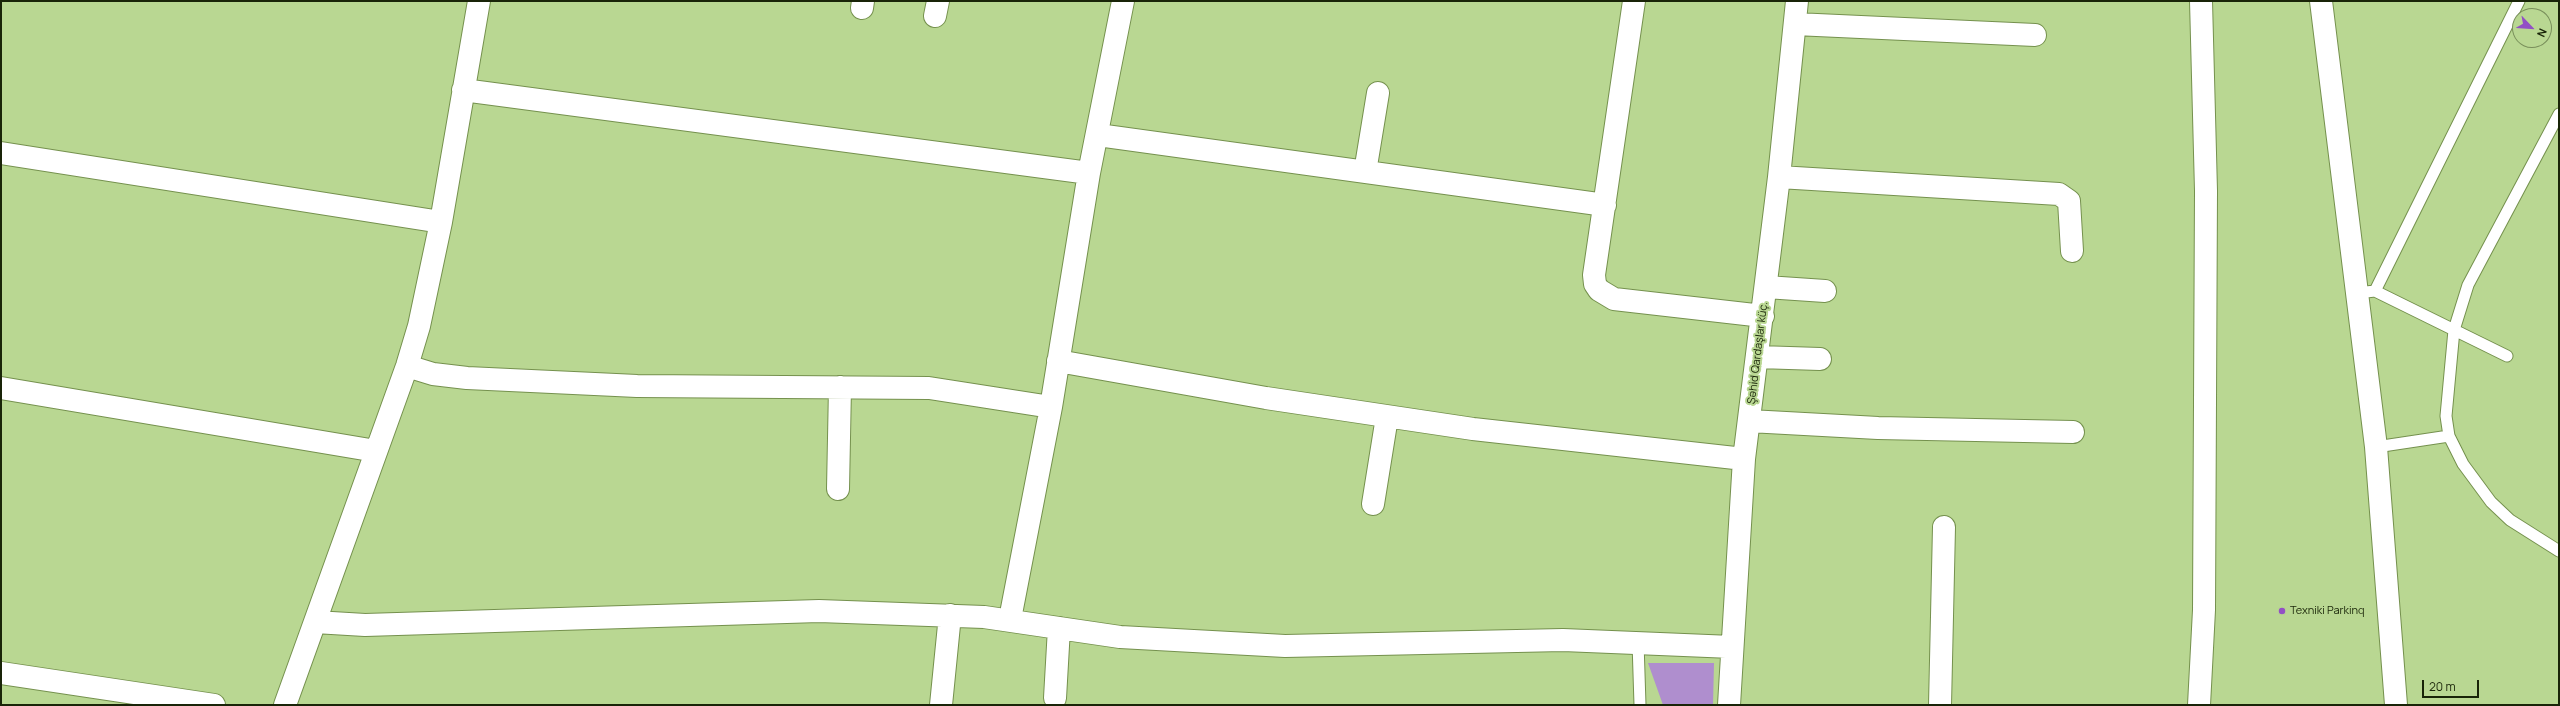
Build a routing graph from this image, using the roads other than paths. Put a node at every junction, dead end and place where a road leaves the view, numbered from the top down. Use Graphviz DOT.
graph roads {
  1 [pos="479,1"];
  2 [pos="1124,1"];
  3 [pos="1634,1"];
  4 [pos="1797,1"];
  5 [pos="2201,1"];
  6 [pos="2321,1"];
  7 [pos="2519,1"];
  8 [pos="1795,24"];
  9 [pos="2035,35"];
  10 [pos="464,90"];
  11 [pos="1378,94"];
  12 [pos="2559,114"];
  13 [pos="1098,135"];
  14 [pos="1,153"];
  15 [pos="1365,172"];
  16 [pos="1090,173"];
  17 [pos="1779,177"];
  18 [pos="1605,205"];
  19 [pos="441,222"];
  20 [pos="2072,251"];
  21 [pos="1766,287"];
  22 [pos="1825,291"];
  23 [pos="2366,292"];
  24 [pos="1763,316"];
  25 [pos="2454,330"];
  26 [pos="2507,356"];
  27 [pos="1758,357"];
  28 [pos="1820,359"];
  29 [pos="1058,362"];
  30 [pos="407,366"];
  31 [pos="840,387"];
  32 [pos="1,388"];
  33 [pos="1051,407"];
  34 [pos="1387,417"];
  35 [pos="1749,421"];
  36 [pos="2073,432"];
  37 [pos="2449,436"];
  38 [pos="2376,447"];
  39 [pos="376,451"];
  40 [pos="1744,459"];
  41 [pos="838,489"];
  42 [pos="1373,504"];
  43 [pos="1944,527"];
  44 [pos="2559,551"];
  45 [pos="950,615"];
  46 [pos="1010,619"];
  47 [pos="315,622"];
  48 [pos="1059,628"];
  49 [pos="1638,642"];
  50 [pos="1732,647"];
  51 [pos="1,673"];
  52 [pos="1055,698"];
  53 [pos="214,705"];
  54 [pos="285,705"];
  55 [pos="941,705"];
  56 [pos="1640,705"];
  57 [pos="1729,705"];
  58 [pos="1940,705"];
  59 [pos="2199,705"];
  60 [pos="2396,705"];
  1 -- 10 [label="street"];
  2 -- 13 [label="street"];
  3 -- 18 [label="street"];
  4 -- 8 [label="street, Şəhid Qardaşlar küç."];
  5 -- 59 [label="street"];
  6 -- 23 [label="street"];
  7 -- 23 [label="lane"];
  8 -- 9 [label="street"];
  8 -- 17 [label="street, Şəhid Qardaşlar küç."];
  10 -- 16 [label="street"];
  10 -- 19 [label="street"];
  11 -- 15 [label="street"];
  12 -- 25 [label="lane"];
  13 -- 15 [label="street"];
  13 -- 16 [label="street"];
  14 -- 19 [label="street"];
  15 -- 18 [label="street"];
  16 -- 29 [label="street"];
  17 -- 20 [label="street"];
  17 -- 21 [label="street, Şəhid Qardaşlar küç."];
  18 -- 24 [label="street"];
  19 -- 30 [label="street"];
  21 -- 22 [label="street"];
  21 -- 24 [label="street, Şəhid Qardaşlar küç."];
  23 -- 25 [label="lane"];
  23 -- 38 [label="street"];
  24 -- 27 [label="street, Şəhid Qardaşlar küç."];
  25 -- 26 [label="lane"];
  25 -- 37 [label="lane"];
  27 -- 28 [label="street"];
  27 -- 35 [label="street, Şəhid Qardaşlar küç."];
  29 -- 33 [label="street"];
  29 -- 34 [label="street"];
  30 -- 31 [label="street"];
  30 -- 39 [label="street"];
  31 -- 33 [label="street"];
  31 -- 41 [label="street"];
  32 -- 39 [label="street"];
  33 -- 46 [label="street"];
  34 -- 40 [label="street"];
  34 -- 42 [label="street"];
  35 -- 36 [label="street"];
  35 -- 40 [label="street, Şəhid Qardaşlar küç."];
  37 -- 38 [label="lane"];
  37 -- 44 [label="lane"];
  38 -- 60 [label="street"];
  39 -- 47 [label="street"];
  40 -- 50 [label="street, Şəhid Qardaşlar küç."];
  43 -- 58 [label="street"];
  45 -- 46 [label="street"];
  45 -- 47 [label="street"];
  45 -- 55 [label="street"];
  46 -- 48 [label="street"];
  47 -- 54 [label="street"];
  48 -- 49 [label="street"];
  48 -- 52 [label="street"];
  49 -- 50 [label="street"];
  49 -- 56 [label="lane"];
  50 -- 57 [label="street, Şəhid Qardaşlar küç."];
  51 -- 53 [label="street"];
}
